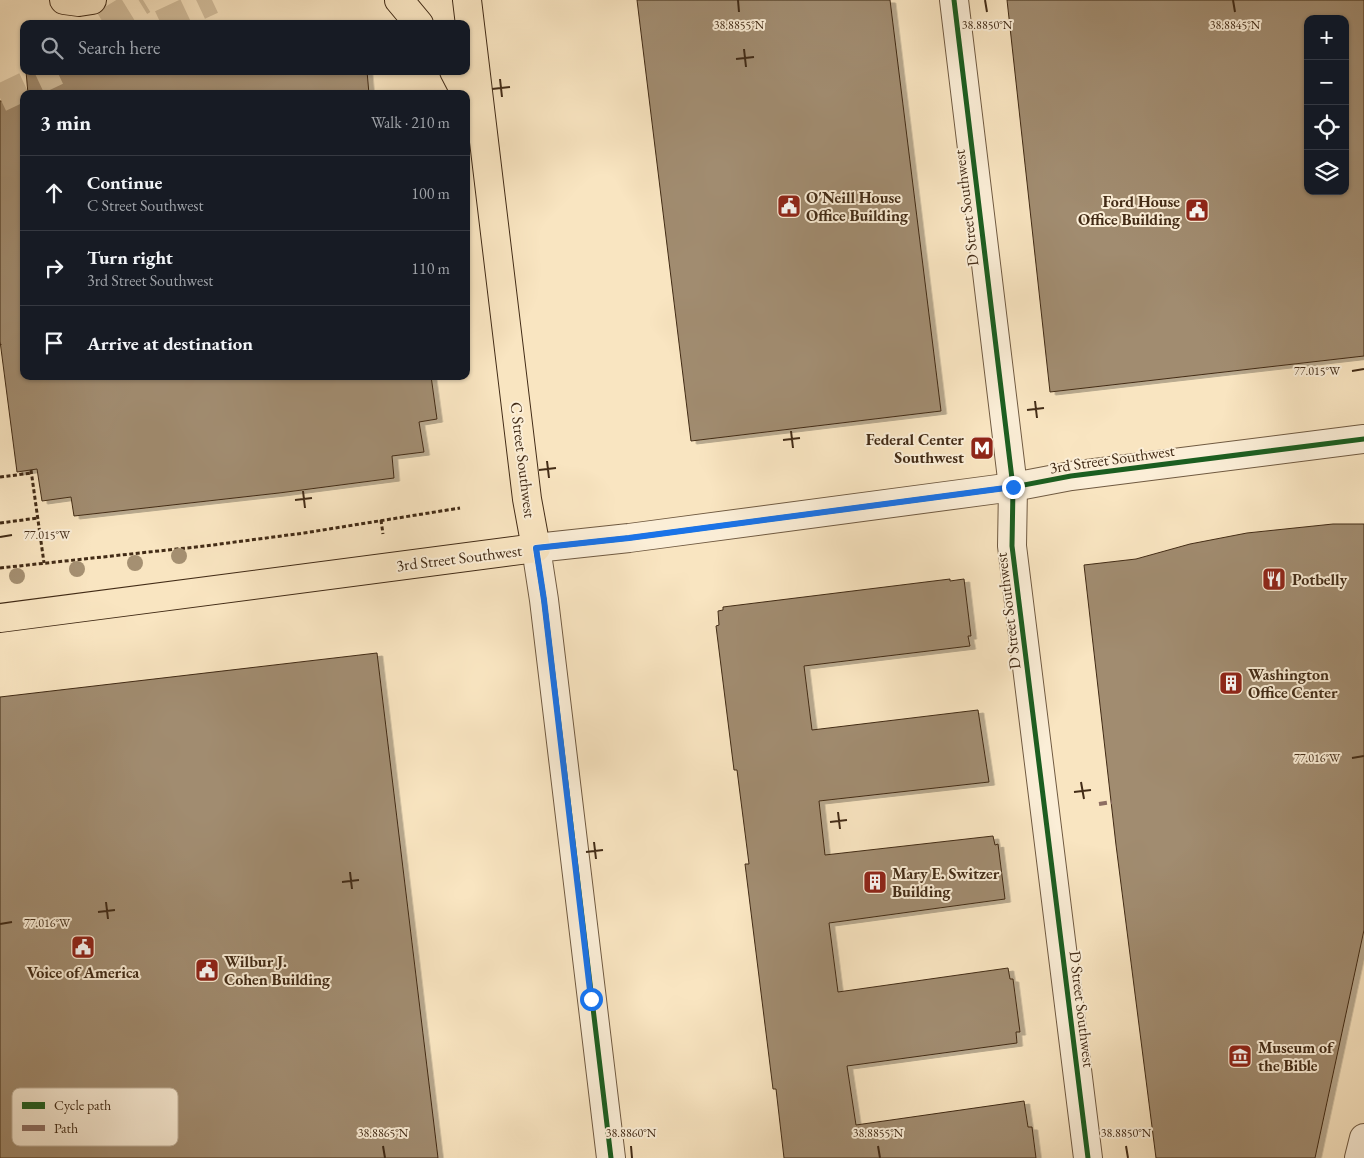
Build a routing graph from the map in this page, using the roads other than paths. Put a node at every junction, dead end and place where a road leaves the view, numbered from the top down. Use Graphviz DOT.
graph roads {
  1 [pos="64,0"];
  2 [pos="92,0"];
  3 [pos="399,0"];
  4 [pos="466,0"];
  5 [pos="954,0"];
  6 [pos="416,20"];
  7 [pos="469,20"];
  8 [pos="470,29"];
  9 [pos="456,75"];
  10 [pos="464,90"];
  11 [pos="470,101"];
  12 [pos="483,125"];
  13 [pos="1364,439"];
  14 [pos="1013,487"];
  15 [pos="536,548"];
  16 [pos="0,618"];
  17 [pos="1364,1138"];
  18 [pos="611,1158"];
  19 [pos="1088,1158"];
  20 [pos="1359,1158"];
  1 -- 2 [label="main road"];
  3 -- 6 [label="main road"];
  4 -- 7 [label="main road, C Street Southwest"];
  5 -- 14 [label="street, D Street Southwest"];
  8 -- 12 [label="main road, C Street Southwest"];
  9 -- 10 [label="main road"];
  11 -- 12 [label="main road"];
  12 -- 15 [label="main road, C Street Southwest"];
  13 -- 14 [label="street, 3rd Street Southwest"];
  14 -- 15 [label="street, 3rd Street Southwest"];
  14 -- 19 [label="street, D Street Southwest"];
  15 -- 16 [label="main road, 3rd Street Southwest"];
  15 -- 18 [label="street, C Street Southwest"];
  17 -- 20 [label="street"];
}
